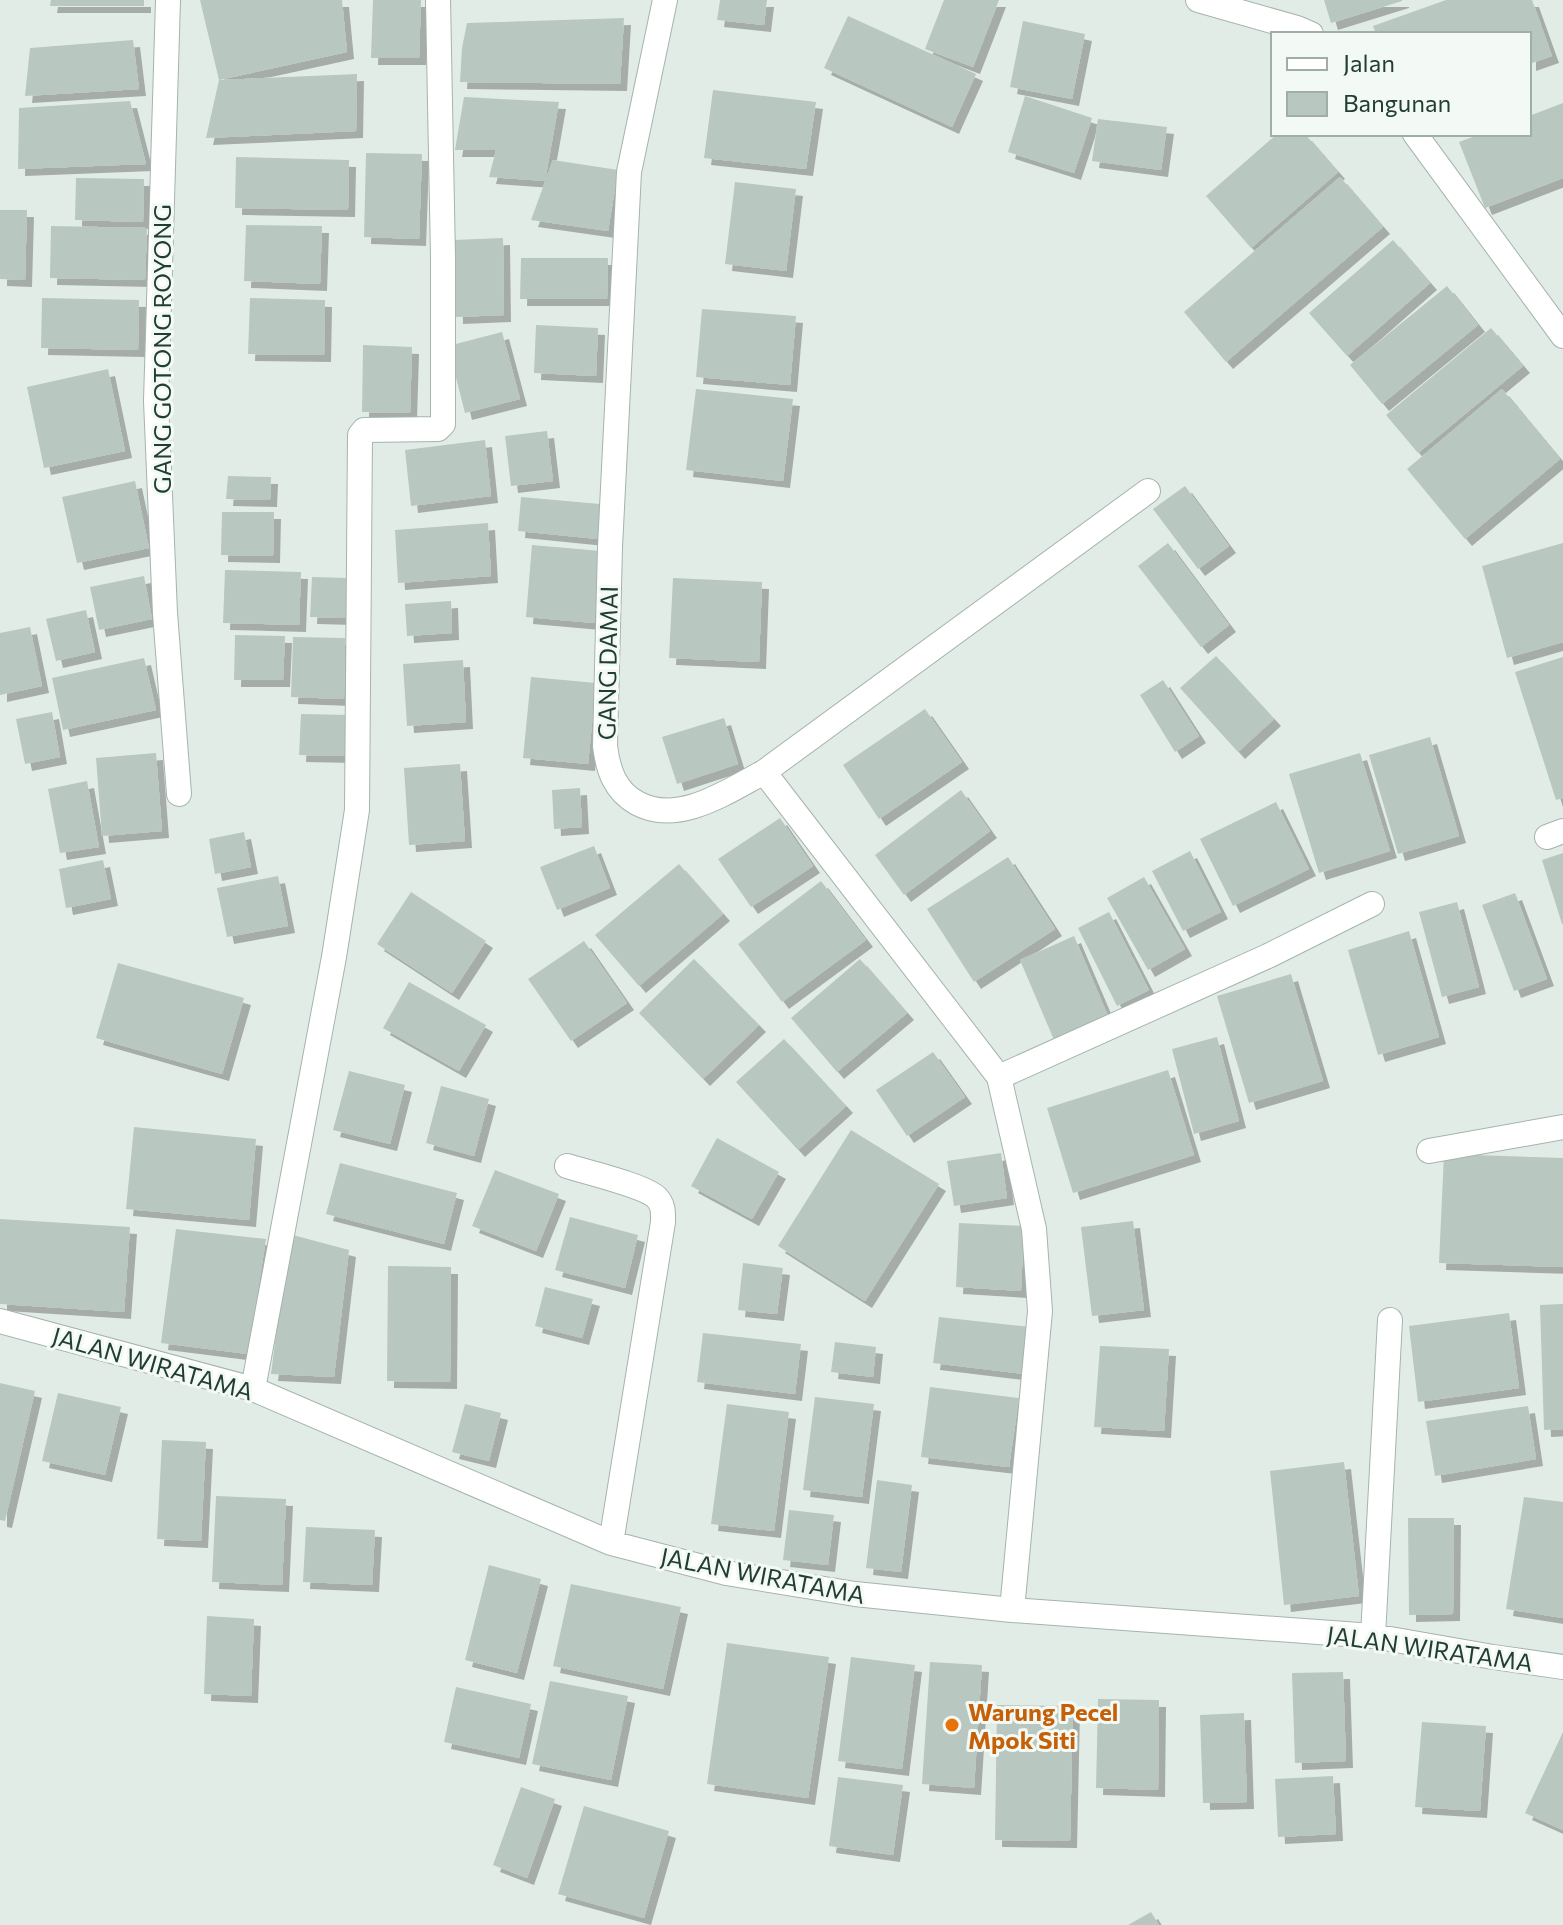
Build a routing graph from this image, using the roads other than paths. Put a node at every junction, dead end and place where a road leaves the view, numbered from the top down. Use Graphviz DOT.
graph roads {
  1 [pos="168,0"];
  2 [pos="438,0"];
  3 [pos="665,0"];
  4 [pos="1198,0"];
  5 [pos="1306,32"];
  6 [pos="1416,136"];
  7 [pos="1563,336"];
  8 [pos="1148,491"];
  9 [pos="764,772"];
  10 [pos="179,794"];
  11 [pos="1372,904"];
  12 [pos="999,1077"];
  13 [pos="1563,1127"];
  14 [pos="1429,1151"];
  15 [pos="567,1166"];
  16 [pos="1390,1320"];
  17 [pos="0,1321"];
  18 [pos="253,1389"];
  19 [pos="611,1543"];
  20 [pos="1012,1610"];
  21 [pos="1373,1636"];
  22 [pos="1563,1667"];
  1 -- 10 [label="street, GANG GOTONG ROYONG"];
  2 -- 18 [label="street"];
  3 -- 9 [label="street, GANG DAMAI"];
  4 -- 5 [label="street"];
  6 -- 7 [label="street"];
  8 -- 9 [label="street, GANG DAMAI"];
  9 -- 12 [label="street"];
  11 -- 12 [label="street"];
  12 -- 20 [label="street"];
  13 -- 14 [label="street"];
  15 -- 19 [label="street"];
  16 -- 21 [label="street"];
  17 -- 18 [label="street, JALAN WIRATAMA"];
  18 -- 19 [label="street, JALAN WIRATAMA"];
  19 -- 20 [label="street, JALAN WIRATAMA"];
  20 -- 21 [label="street, JALAN WIRATAMA"];
  21 -- 22 [label="street, JALAN WIRATAMA"];
}
